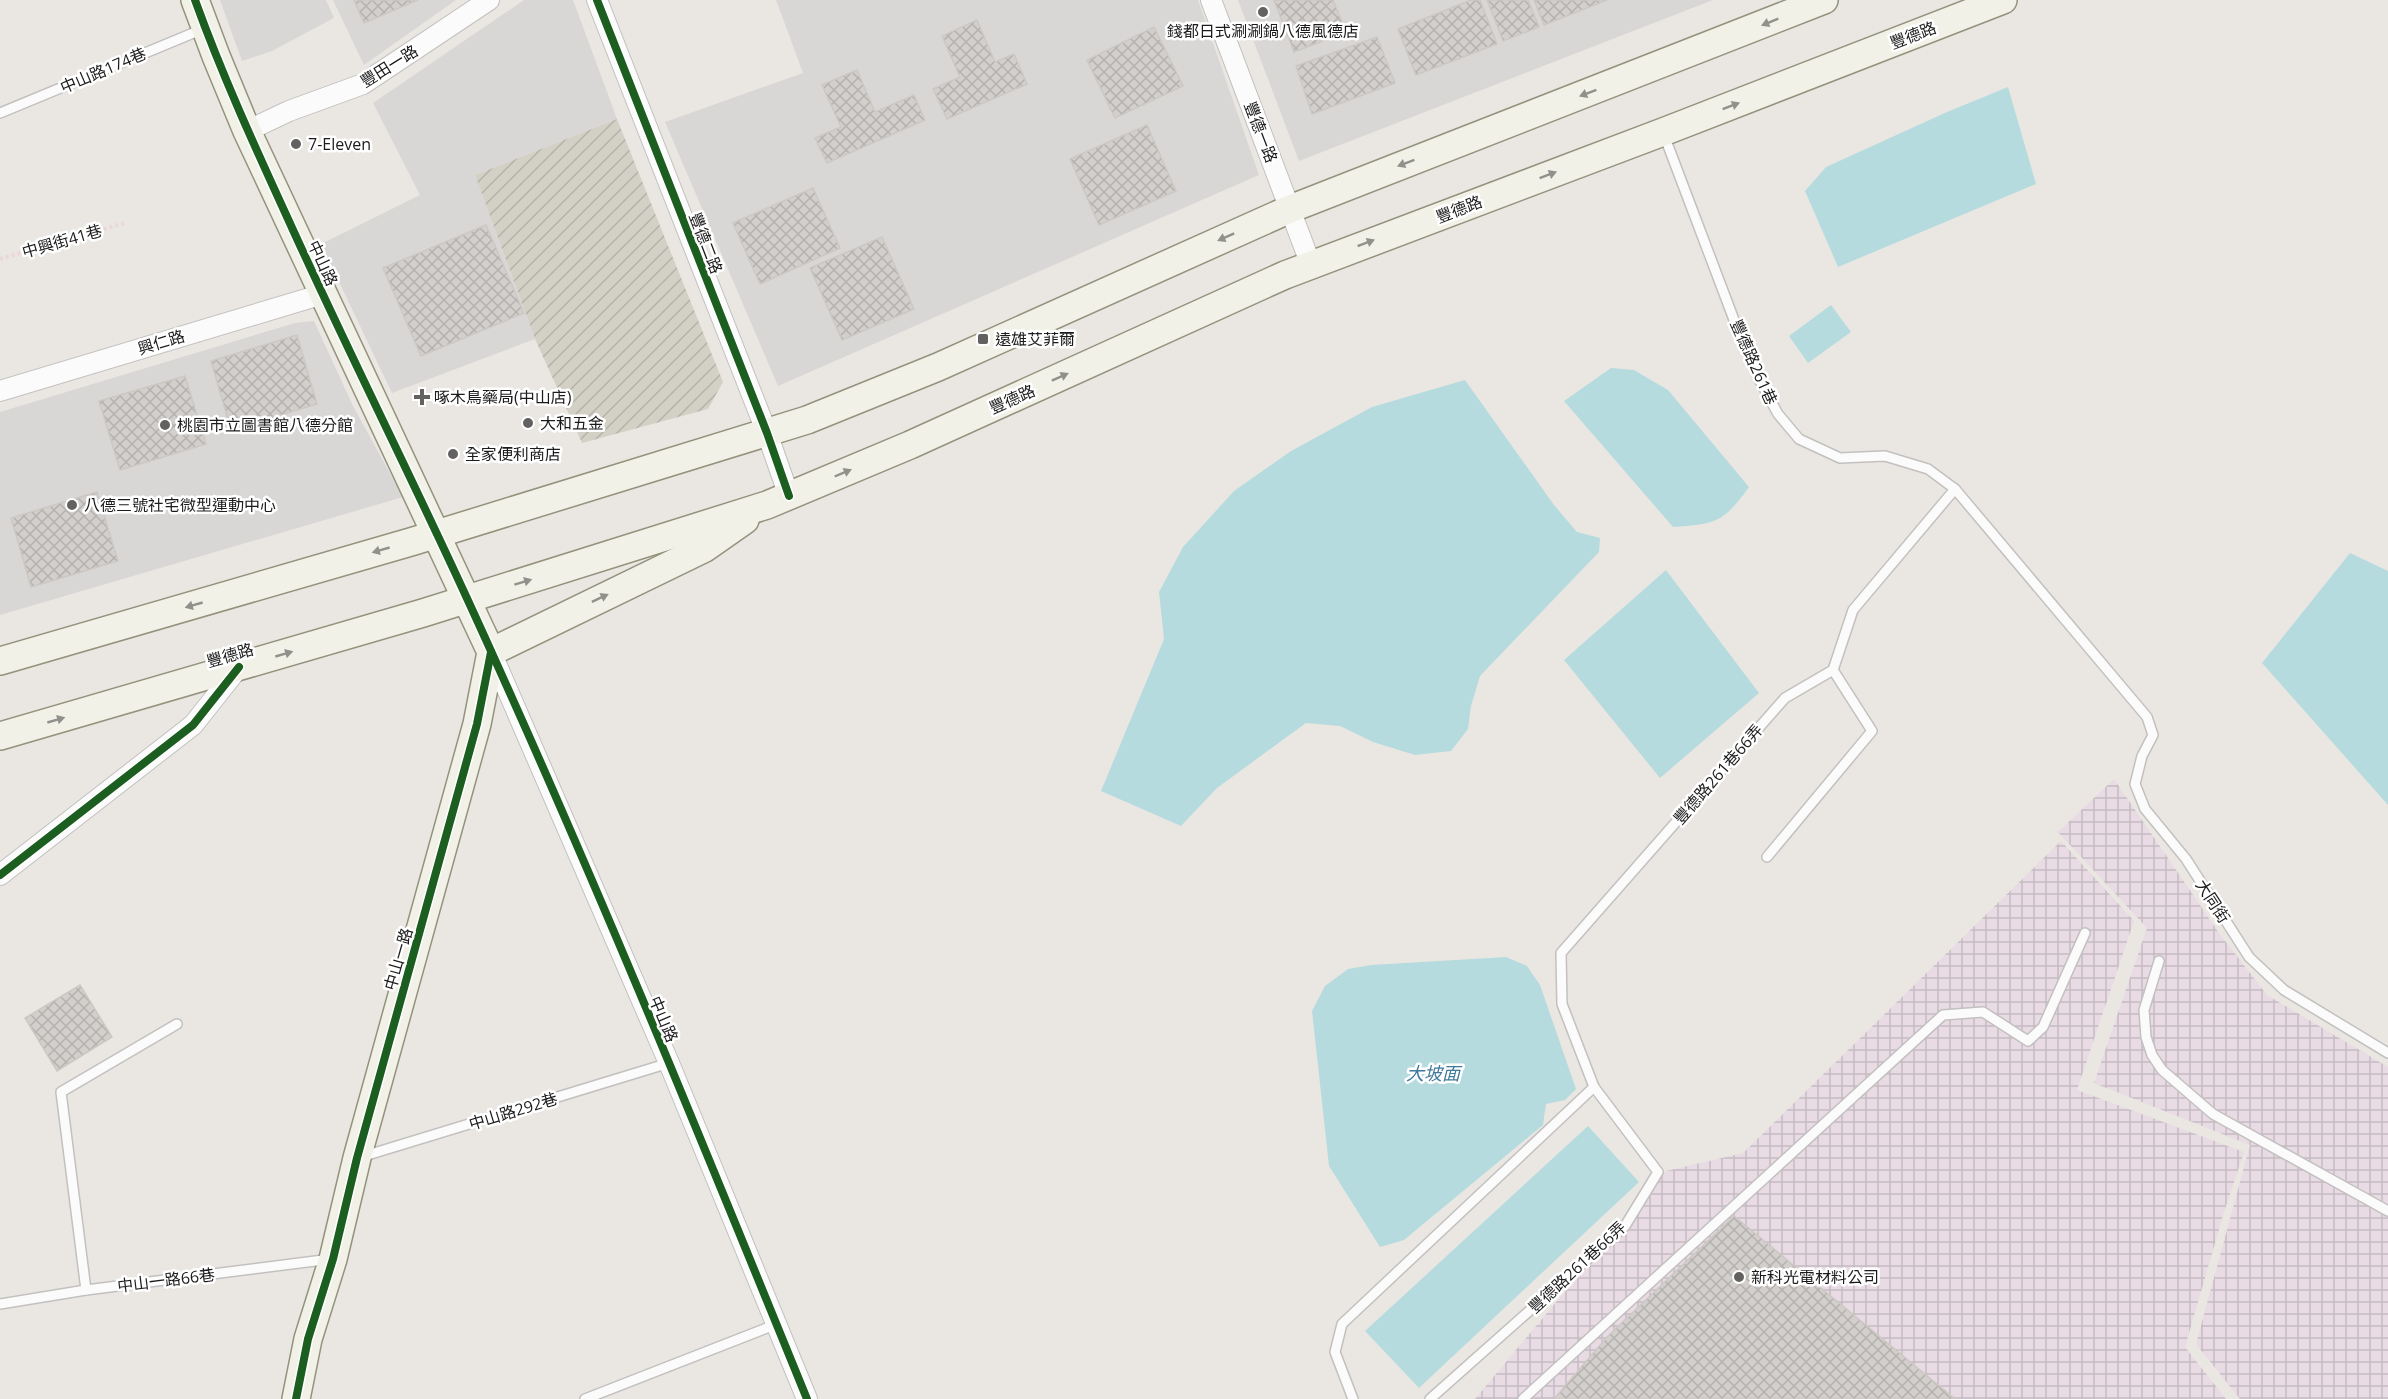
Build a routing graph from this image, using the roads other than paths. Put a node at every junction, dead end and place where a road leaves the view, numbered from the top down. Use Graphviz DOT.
graph roads {
  1 [pos="195,0"];
  2 [pos="489,0"];
  3 [pos="597,0"];
  4 [pos="1211,0"];
  5 [pos="1824,0"];
  6 [pos="2002,0"];
  7 [pos="205,28"];
  8 [pos="0,113"];
  9 [pos="247,130"];
  10 [pos="1663,132"];
  11 [pos="1290,209"];
  12 [pos="1311,265"];
  13 [pos="323,294"];
  14 [pos="0,391"];
  15 [pos="767,433"];
  16 [pos="1955,489"];
  17 [pos="778,500"];
  18 [pos="437,534"];
  19 [pos="467,599"];
  20 [pos="491,652"];
  21 [pos="0,661"];
  22 [pos="238,667"];
  23 [pos="1833,670"];
  24 [pos="2132,700"];
  25 [pos="0,736"];
  26 [pos="1767,857"];
  27 [pos="0,876"];
  28 [pos="2085,933"];
  29 [pos="2159,961"];
  30 [pos="177,1024"];
  31 [pos="2388,1053"];
  32 [pos="669,1063"];
  33 [pos="1594,1087"];
  34 [pos="357,1158"];
  35 [pos="2388,1211"];
  36 [pos="333,1259"];
  37 [pos="86,1290"];
  38 [pos="0,1305"];
  39 [pos="777,1324"];
  40 [pos="296,1399"];
  41 [pos="585,1399"];
  42 [pos="807,1399"];
  43 [pos="1353,1399"];
  44 [pos="1431,1399"];
  45 [pos="1523,1399"];
  1 -- 7 [label="main road, 中山路"];
  2 -- 9 [label="street, 豐田一路"];
  3 -- 15 [label="street, 豐德二路"];
  4 -- 11 [label="street, 豐德一路"];
  5 -- 11 [label="main road, one-way"];
  10 -- 6 [label="main road, 豐德路, one-way"];
  7 -- 8 [label="lane, 中山路174巷"];
  7 -- 9 [label="main road, 中山路"];
  9 -- 13 [label="main road, 中山路"];
  12 -- 10 [label="main road, 豐德路, one-way"];
  10 -- 16 [label="lane, 豐德路261巷"];
  11 -- 12 [label="street, 豐德一路"];
  11 -- 15 [label="main road, one-way"];
  17 -- 12 [label="main road, 豐德路, one-way"];
  13 -- 14 [label="street, 興仁路"];
  13 -- 18 [label="main road, 中山路"];
  15 -- 17 [label="street, 豐德二路"];
  15 -- 18 [label="main road"];
  16 -- 23 [label="lane"];
  16 -- 24 [label="lane, 豐德路261巷"];
  19 -- 17 [label="main road, 豐德路, one-way"];
  20 -- 17 [label="main road, one-way"];
  18 -- 19 [label="main road"];
  18 -- 21 [label="main road, one-way"];
  19 -- 20 [label="main road"];
  22 -- 19 [label="main road, 豐德路, one-way"];
  20 -- 32 [label="street, 中山路"];
  20 -- 34 [label="main road, 中山一路"];
  25 -- 22 [label="main road, 豐德路, one-way"];
  22 -- 27 [label="street"];
  23 -- 26 [label="lane"];
  23 -- 33 [label="lane, 豐德路261巷66弄"];
  24 -- 31 [label="lane, 大同街"];
  28 -- 45 [label="lane"];
  29 -- 35 [label="lane"];
  30 -- 37 [label="lane"];
  32 -- 34 [label="lane, 中山路292巷"];
  32 -- 39 [label="street, 中山路"];
  33 -- 43 [label="lane"];
  33 -- 44 [label="lane, 豐德路261巷66弄"];
  34 -- 36 [label="main road, 中山一路"];
  36 -- 37 [label="lane, 中山一路66巷"];
  36 -- 40 [label="main road, 中山一路"];
  37 -- 38 [label="lane, 中山一路66巷"];
  39 -- 41 [label="lane"];
  39 -- 42 [label="street, 中山路"];
}
